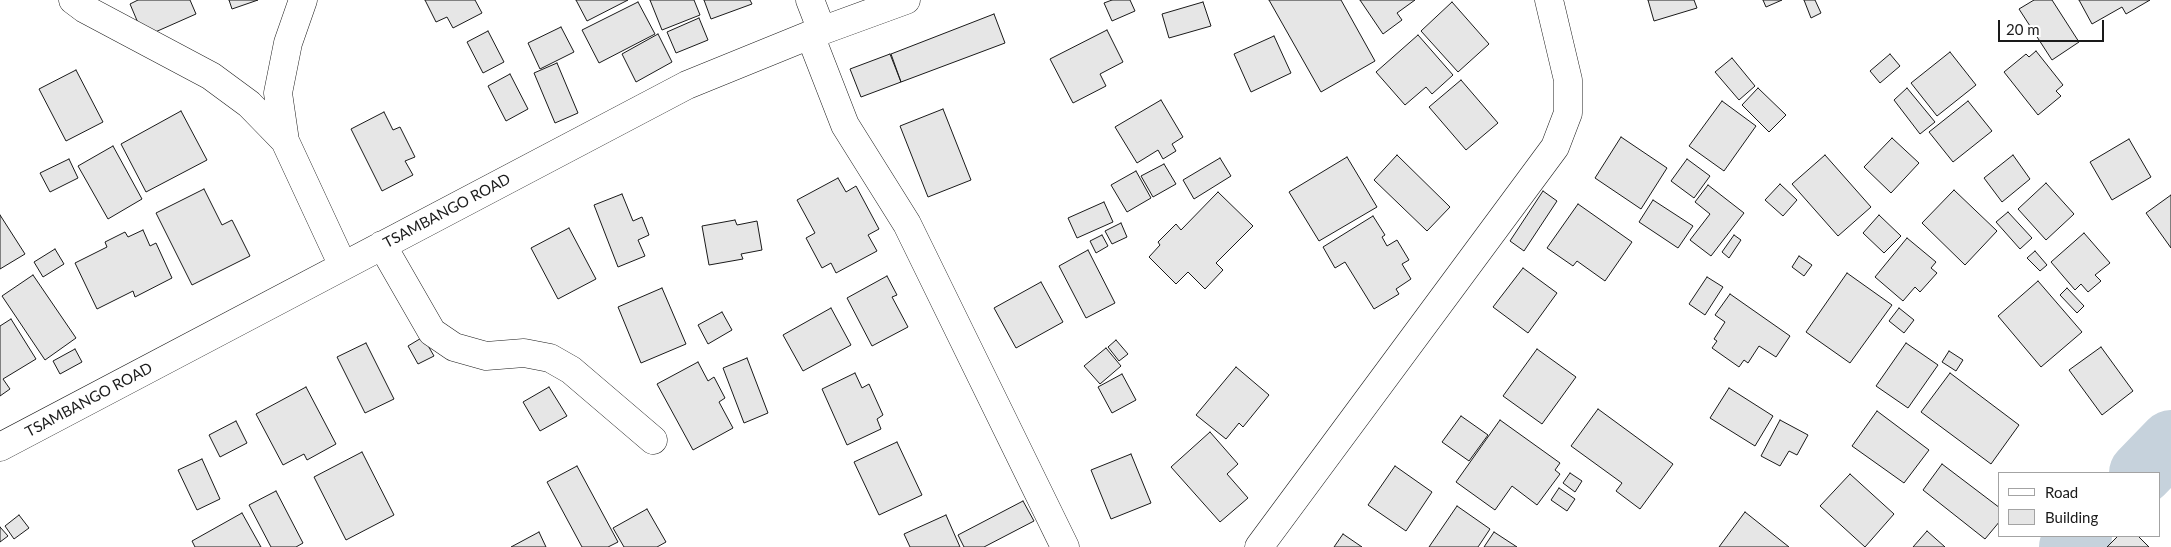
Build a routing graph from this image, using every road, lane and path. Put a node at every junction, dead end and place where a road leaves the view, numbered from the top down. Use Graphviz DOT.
graph roads {
  1 [pos="73,0"];
  2 [pos="303,0"];
  3 [pos="810,0"];
  4 [pos="906,0"];
  5 [pos="1549,0"];
  6 [pos="816,33"];
  7 [pos="284,141"];
  8 [pos="382,245"];
  9 [pos="343,266"];
  10 [pos="653,440"];
  11 [pos="0,447"];
  12 [pos="1065,547"];
  13 [pos="1259,547"];
  1 -- 7 [label="street"];
  2 -- 7 [label="street"];
  3 -- 6 [label="street"];
  4 -- 6 [label="street, TSAMBANGO ROAD"];
  5 -- 13 [label="street"];
  6 -- 8 [label="street, TSAMBANGO ROAD"];
  6 -- 12 [label="street"];
  7 -- 9 [label="street"];
  8 -- 9 [label="street, TSAMBANGO ROAD"];
  8 -- 10 [label="street"];
  9 -- 11 [label="street, TSAMBANGO ROAD"];
}
